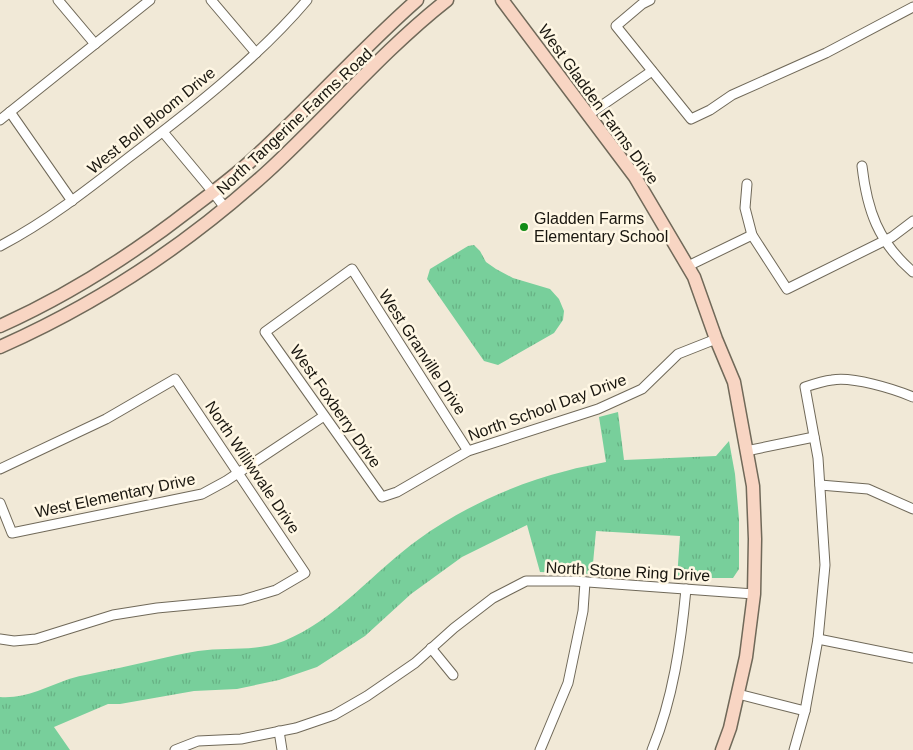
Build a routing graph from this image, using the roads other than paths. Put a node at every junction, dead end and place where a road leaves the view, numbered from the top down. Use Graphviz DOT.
graph roads {
  1 [pos="58,0"];
  2 [pos="150,0"];
  3 [pos="211,0"];
  4 [pos="307,0"];
  5 [pos="417,0"];
  6 [pos="447,0"];
  7 [pos="502,0"];
  8 [pos="650,0"];
  9 [pos="913,7"];
  10 [pos="95,44"];
  11 [pos="256,53"];
  12 [pos="652,71"];
  13 [pos="10,112"];
  14 [pos="588,115"];
  15 [pos="0,120"];
  16 [pos="163,132"];
  17 [pos="862,166"];
  18 [pos="747,184"];
  19 [pos="213,192"];
  20 [pos="72,202"];
  21 [pos="225,208"];
  22 [pos="913,221"];
  23 [pos="752,235"];
  24 [pos="885,241"];
  25 [pos="0,246"];
  26 [pos="688,266"];
  27 [pos="352,269"];
  28 [pos="913,272"];
  29 [pos="0,326"];
  30 [pos="716,339"];
  31 [pos="0,347"];
  32 [pos="913,397"];
  33 [pos="324,416"];
  34 [pos="814,436"];
  35 [pos="468,451"];
  36 [pos="746,451"];
  37 [pos="0,469"];
  38 [pos="239,473"];
  39 [pos="820,485"];
  40 [pos="382,497"];
  41 [pos="0,503"];
  42 [pos="913,509"];
  43 [pos="585,582"];
  44 [pos="686,589"];
  45 [pos="754,594"];
  46 [pos="0,639"];
  47 [pos="818,639"];
  48 [pos="431,648"];
  49 [pos="913,658"];
  50 [pos="453,675"];
  51 [pos="738,694"];
  52 [pos="805,711"];
  53 [pos="279,731"];
  54 [pos="175,750"];
  55 [pos="282,750"];
  56 [pos="540,750"];
  57 [pos="652,750"];
  58 [pos="722,750"];
  59 [pos="794,750"];
  1 -- 10 [label="street"];
  2 -- 10 [label="street"];
  3 -- 11 [label="street"];
  4 -- 11 [label="street, West Boll Bloom Drive"];
  5 -- 19 [label="main road, North Tangerine Farms Road"];
  6 -- 21 [label="main road, North Tangerine Farms Road"];
  7 -- 14 [label="main road, West Gladden Farms Drive"];
  8 -- 12 [label="street"];
  9 -- 12 [label="street"];
  10 -- 13 [label="street"];
  11 -- 16 [label="street, West Boll Bloom Drive"];
  12 -- 14 [label="street"];
  13 -- 15 [label="street"];
  13 -- 20 [label="street"];
  14 -- 26 [label="main road, West Gladden Farms Drive"];
  16 -- 19 [label="street"];
  16 -- 20 [label="street, West Boll Bloom Drive"];
  17 -- 24 [label="street"];
  18 -- 23 [label="street"];
  19 -- 21 [label="street"];
  19 -- 29 [label="main road, North Tangerine Farms Road"];
  20 -- 25 [label="street, West Boll Bloom Drive"];
  21 -- 31 [label="main road, North Tangerine Farms Road"];
  22 -- 24 [label="street"];
  23 -- 24 [label="street"];
  23 -- 26 [label="street"];
  24 -- 28 [label="street"];
  26 -- 30 [label="main road, West Gladden Farms Drive"];
  27 -- 33 [label="street, West Foxberry Drive"];
  27 -- 35 [label="street, West Granville Drive"];
  30 -- 35 [label="street, North School Day Drive"];
  30 -- 36 [label="main road, West Gladden Farms Drive"];
  32 -- 34 [label="street"];
  33 -- 38 [label="street, West Elementary Drive"];
  33 -- 40 [label="street, West Foxberry Drive"];
  34 -- 36 [label="street"];
  34 -- 39 [label="street"];
  35 -- 40 [label="street, North School Day Drive"];
  36 -- 45 [label="main road, West Gladden Farms Drive"];
  37 -- 38 [label="street, North Williwvale Drive"];
  38 -- 41 [label="street, West Elementary Drive"];
  38 -- 46 [label="street, North Williwvale Drive"];
  39 -- 42 [label="street"];
  39 -- 47 [label="street"];
  43 -- 44 [label="street, North Stone Ring Drive"];
  43 -- 48 [label="street, North Stone Ring Drive"];
  43 -- 56 [label="street"];
  44 -- 45 [label="street, North Stone Ring Drive"];
  44 -- 57 [label="street"];
  45 -- 51 [label="main road, West Gladden Farms Drive"];
  47 -- 49 [label="street"];
  47 -- 52 [label="street"];
  48 -- 50 [label="street"];
  48 -- 53 [label="street, North Stone Ring Drive"];
  51 -- 52 [label="street"];
  51 -- 58 [label="main road, West Gladden Farms Drive"];
  52 -- 59 [label="street"];
  53 -- 54 [label="street, North Stone Ring Drive"];
  53 -- 55 [label="street"];
}
